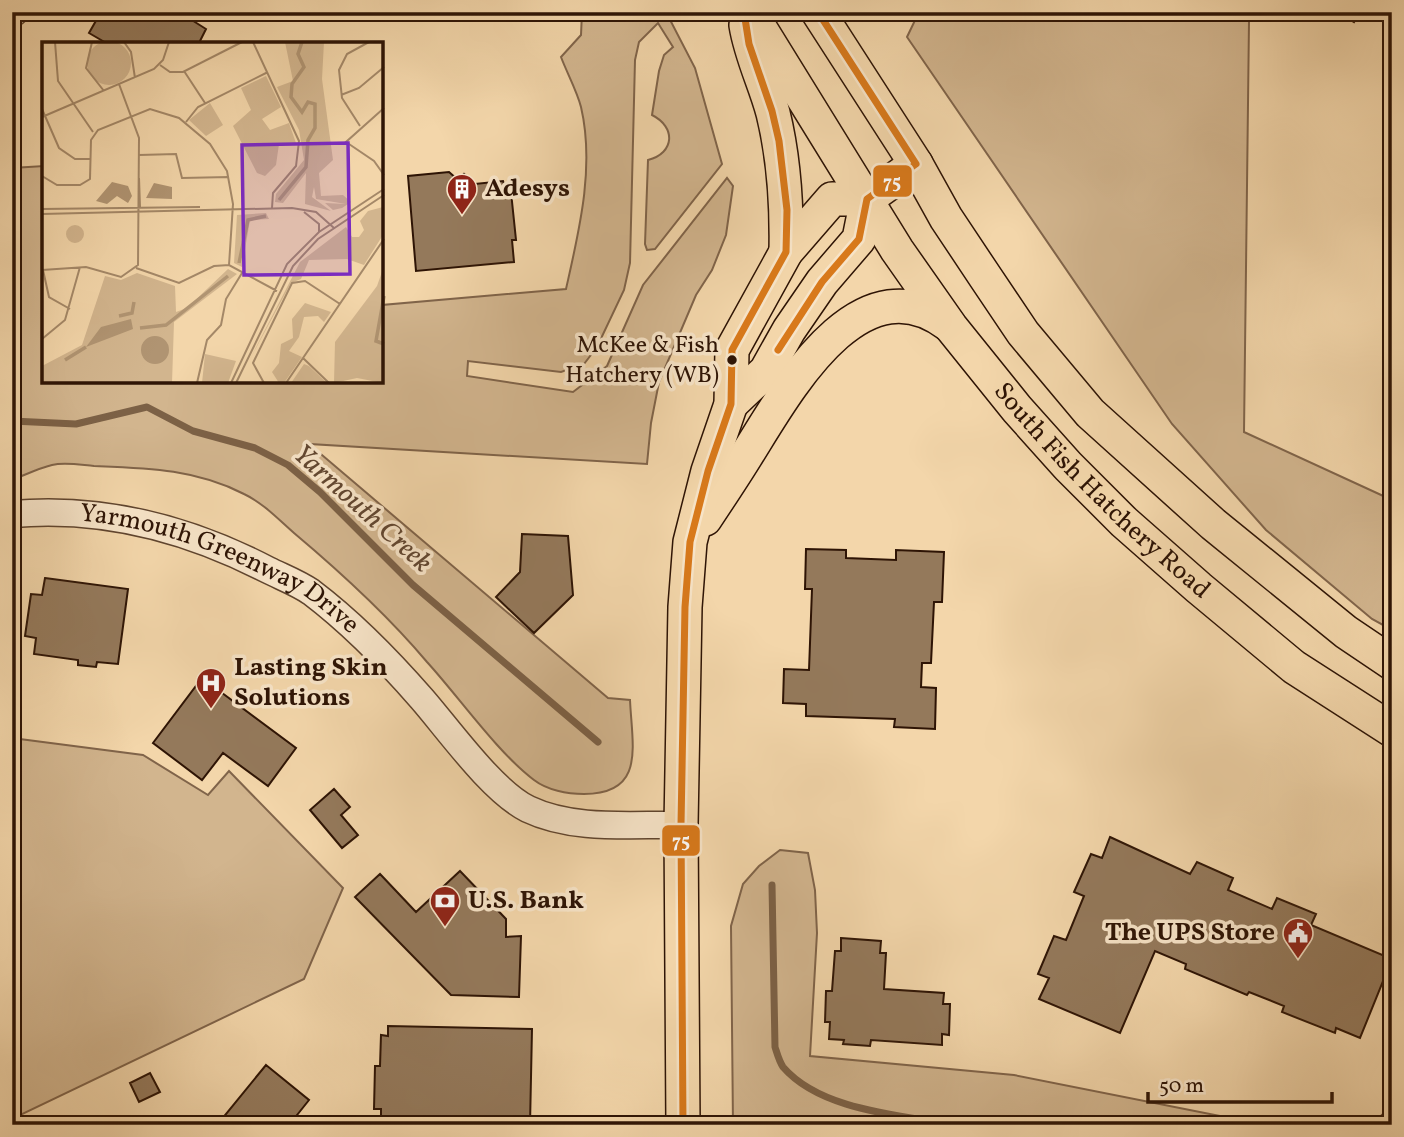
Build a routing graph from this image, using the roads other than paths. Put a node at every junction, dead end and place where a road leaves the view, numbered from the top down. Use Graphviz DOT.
graph roads {
  1 [pos="744,12"];
  2 [pos="750,12"];
  3 [pos="818,12"];
  4 [pos="916,164"];
  5 [pos="867,198"];
  6 [pos="786,252"];
  7 [pos="951,327"];
  8 [pos="731,404"];
  9 [pos="12,514"];
  10 [pos="690,542"];
  11 [pos="1392,663"];
  12 [pos="1392,730"];
  13 [pos="681,825"];
  14 [pos="683,1125"];
  1 -- 6 [label="main road"];
  2 -- 5 [label="main road, South Fish Hatchery Road"];
  3 -- 4 [label="main road, South Fish Hatchery Road"];
  4 -- 5 [label="main road"];
  4 -- 11 [label="main road, South Fish Hatchery Road"];
  5 -- 6 [label="main road"];
  5 -- 7 [label="main road, South Fish Hatchery Road"];
  5 -- 8 [label="main road"];
  6 -- 8 [label="main road"];
  7 -- 10 [label="main road"];
  7 -- 12 [label="main road, South Fish Hatchery Road"];
  8 -- 10 [label="main road"];
  9 -- 13 [label="street, Yarmouth Greenway Drive"];
  10 -- 13 [label="main road"];
  13 -- 14 [label="main road"];
}
